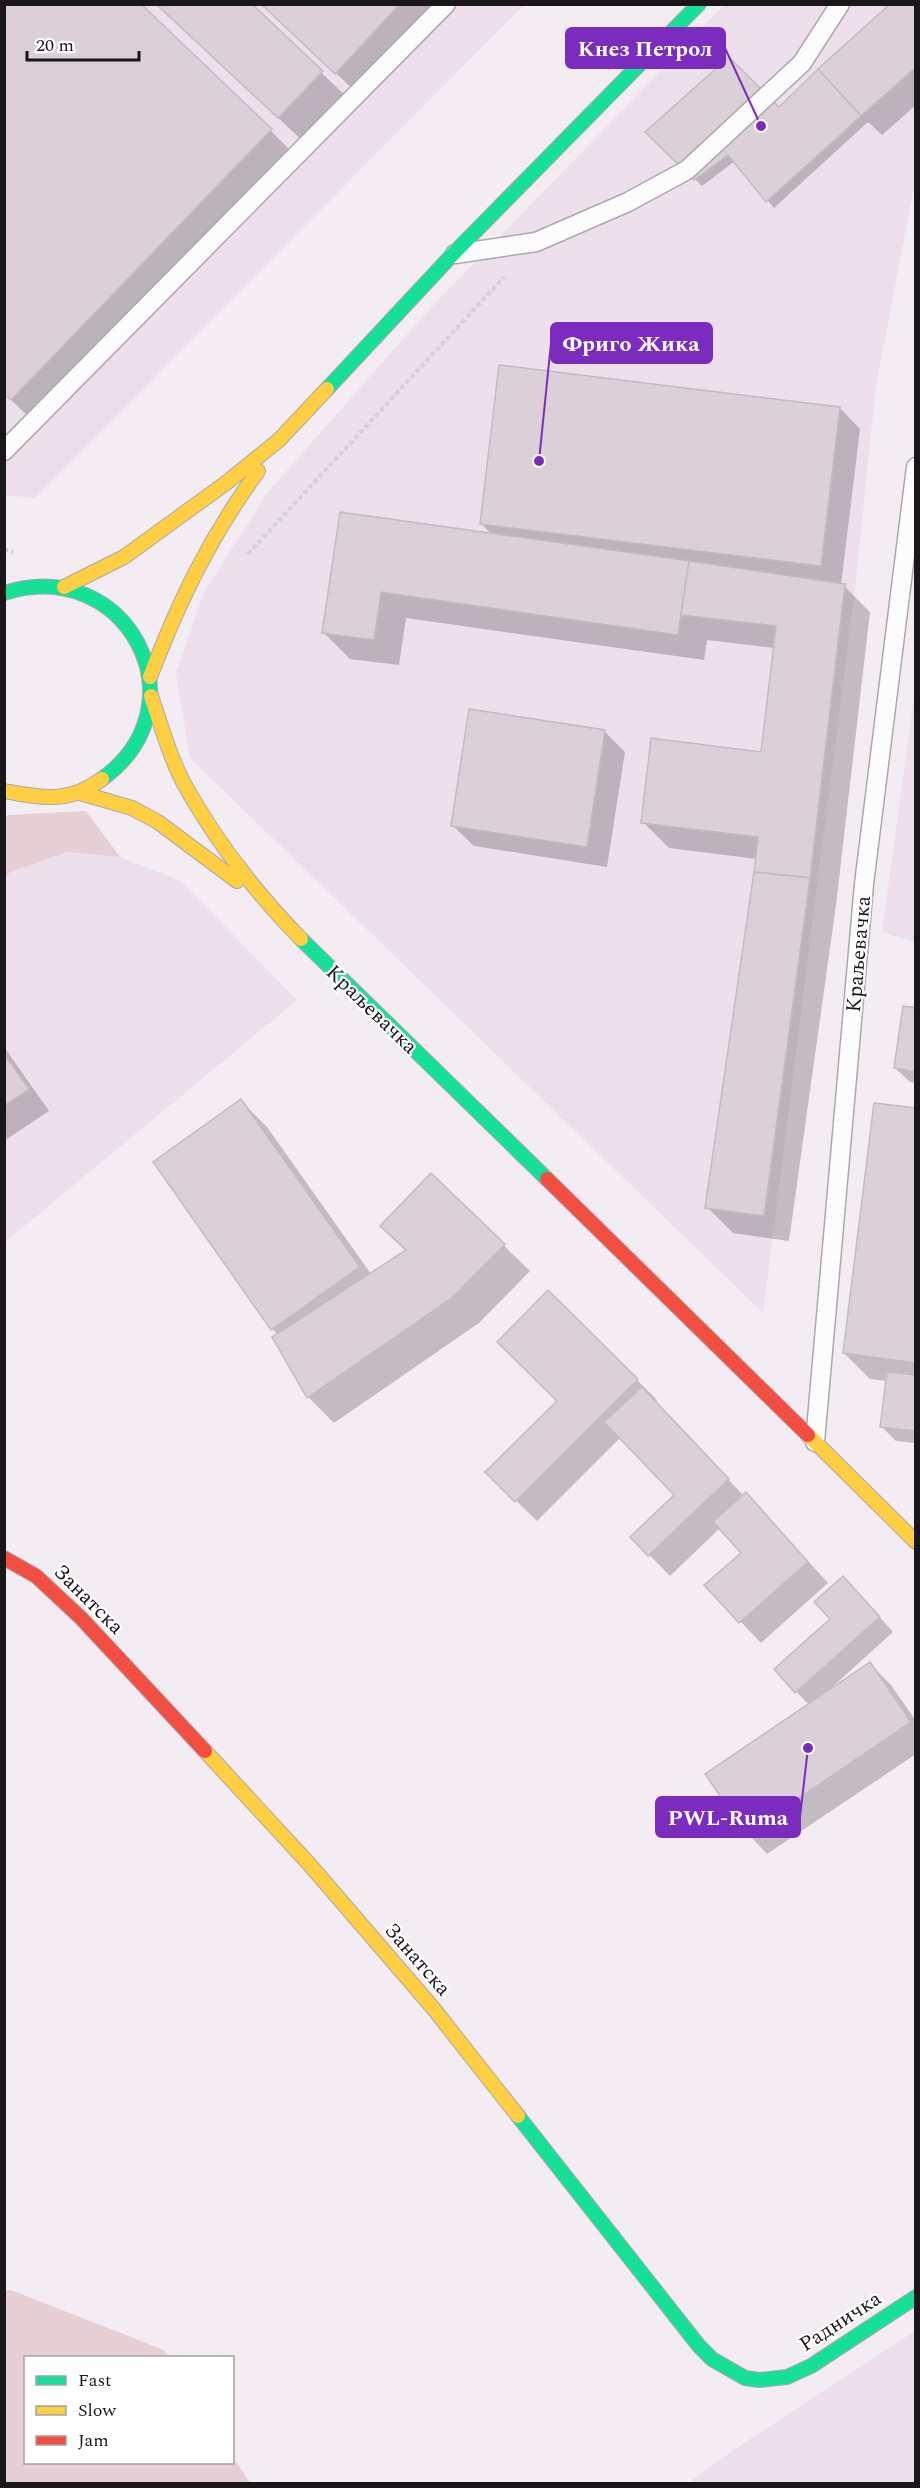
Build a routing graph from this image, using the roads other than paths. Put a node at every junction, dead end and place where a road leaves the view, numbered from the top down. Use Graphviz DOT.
graph roads {
  1 [pos="446,4"];
  2 [pos="699,4"];
  3 [pos="840,4"];
  4 [pos="453,254"];
  5 [pos="279,440"];
  6 [pos="8,441"];
  7 [pos="915,467"];
  8 [pos="64,587"];
  9 [pos="6,592"];
  10 [pos="150,677"];
  11 [pos="151,696"];
  12 [pos="80,793"];
  13 [pos="9,797"];
  14 [pos="265,902"];
  15 [pos="815,1442"];
  16 [pos="915,1542"];
  17 [pos="4,1558"];
  18 [pos="915,2297"];
  19 [pos="787,2377"];
  1 -- 6 [label="lane"];
  2 -- 4 [label="main road"];
  3 -- 4 [label="lane"];
  4 -- 5 [label="main road"];
  5 -- 8 [label="main road"];
  5 -- 10 [label="main road"];
  7 -- 15 [label="lane, Краљевачка"];
  8 -- 9 [label="main road"];
  8 -- 10 [label="main road"];
  10 -- 11 [label="main road"];
  11 -- 12 [label="main road"];
  11 -- 14 [label="main road, Краљевачка"];
  12 -- 13 [label="main road"];
  12 -- 14 [label="main road, Краљевачка"];
  14 -- 15 [label="main road, Краљевачка"];
  15 -- 16 [label="main road, Краљевачка"];
  17 -- 19 [label="main road, Занатска"];
  18 -- 19 [label="main road, Радничка"];
}
